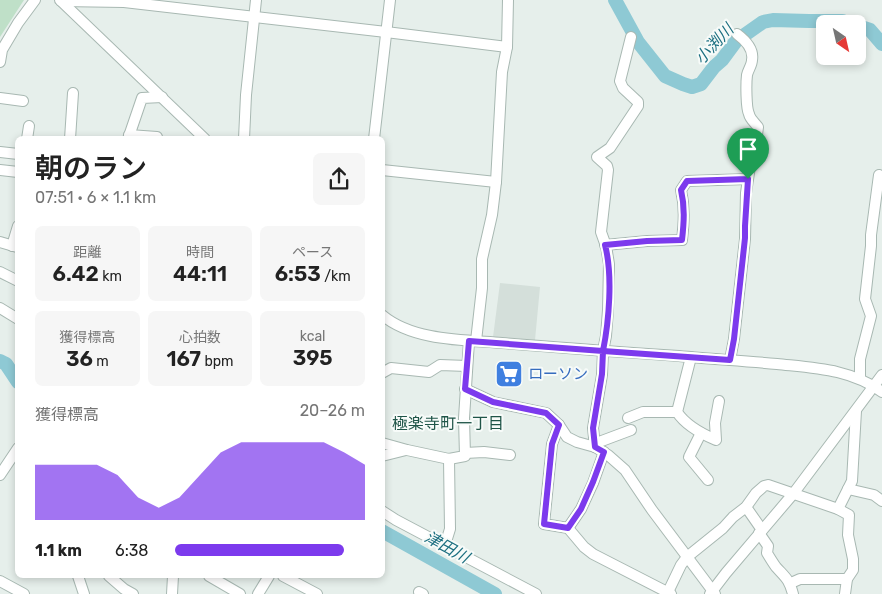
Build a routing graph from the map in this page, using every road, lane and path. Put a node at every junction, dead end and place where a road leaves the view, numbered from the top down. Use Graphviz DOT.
graph roads {
  1 [pos="36,0"];
  2 [pos="60,0"];
  3 [pos="256,0"];
  4 [pos="390,0"];
  5 [pos="508,0"];
  6 [pos="124,1"];
  7 [pos="254,17"];
  8 [pos="386,32"];
  9 [pos="737,34"];
  10 [pos="631,37"];
  11 [pos="507,47"];
  12 [pos="0,62"];
  13 [pos="73,93"];
  14 [pos="162,97"];
  15 [pos="0,98"];
  16 [pos="24,101"];
  17 [pos="29,126"];
  18 [pos="27,136"];
  19 [pos="70,136"];
  20 [pos="128,136"];
  21 [pos="202,136"];
  22 [pos="244,136"];
  23 [pos="374,136"];
  24 [pos="0,152"];
  25 [pos="15,154"];
  26 [pos="0,170"];
  27 [pos="385,170"];
  28 [pos="15,172"];
  29 [pos="879,175"];
  30 [pos="748,179"];
  31 [pos="496,182"];
  32 [pos="0,242"];
  33 [pos="605,245"];
  34 [pos="15,246"];
  35 [pos="0,272"];
  36 [pos="15,280"];
  37 [pos="0,308"];
  38 [pos="15,317"];
  39 [pos="385,318"];
  40 [pos="473,341"];
  41 [pos="603,351"];
  42 [pos="691,357"];
  43 [pos="730,360"];
  44 [pos="467,366"];
  45 [pos="385,371"];
  46 [pos="882,375"];
  47 [pos="860,379"];
  48 [pos="465,389"];
  49 [pos="878,389"];
  50 [pos="719,401"];
  51 [pos="856,410"];
  52 [pos="677,412"];
  53 [pos="628,418"];
  54 [pos="559,425"];
  55 [pos="631,430"];
  56 [pos="702,434"];
  57 [pos="385,444"];
  58 [pos="407,450"];
  59 [pos="599,450"];
  60 [pos="15,452"];
  61 [pos="465,453"];
  62 [pos="385,455"];
  63 [pos="510,455"];
  64 [pos="449,459"];
  65 [pos="0,475"];
  66 [pos="708,480"];
  67 [pos="848,489"];
  68 [pos="792,494"];
  69 [pos="882,501"];
  70 [pos="746,507"];
  71 [pos="838,509"];
  72 [pos="385,512"];
  73 [pos="568,528"];
  74 [pos="761,532"];
  75 [pos="445,545"];
  76 [pos="687,558"];
  77 [pos="79,578"];
  78 [pos="111,578"];
  79 [pos="173,578"];
  80 [pos="212,578"];
  81 [pos="268,578"];
  82 [pos="287,578"];
  83 [pos="848,579"];
  84 [pos="0,581"];
  85 [pos="791,583"];
  86 [pos="126,592"];
  87 [pos="669,593"];
  88 [pos="712,593"];
  89 [pos="24,594"];
  90 [pos="84,594"];
  91 [pos="172,594"];
  92 [pos="240,594"];
  93 [pos="258,594"];
  94 [pos="317,594"];
  95 [pos="536,594"];
  96 [pos="793,594"];
  97 [pos="845,594"];
  1 -- 12 [label="street"];
  2 -- 6 [label="street"];
  2 -- 14 [label="street"];
  3 -- 7 [label="street"];
  4 -- 8 [label="street"];
  5 -- 11 [label="street"];
  6 -- 7 [label="street"];
  7 -- 8 [label="street"];
  7 -- 22 [label="street"];
  8 -- 11 [label="street"];
  8 -- 23 [label="street"];
  9 -- 30 [label="street"];
  10 -- 33 [label="street"];
  11 -- 31 [label="street"];
  13 -- 19 [label="street"];
  14 -- 20 [label="street"];
  14 -- 21 [label="street"];
  15 -- 16 [label="street"];
  17 -- 18 [label="street"];
  24 -- 25 [label="street"];
  26 -- 28 [label="street"];
  27 -- 31 [label="street"];
  29 -- 47 [label="street"];
  30 -- 33 [label="street"];
  30 -- 43 [label="street"];
  31 -- 40 [label="street"];
  32 -- 34 [label="street"];
  33 -- 41 [label="street"];
  35 -- 36 [label="street"];
  37 -- 38 [label="street"];
  39 -- 40 [label="street"];
  40 -- 41 [label="street"];
  40 -- 44 [label="street"];
  41 -- 42 [label="street"];
  41 -- 59 [label="street"];
  42 -- 43 [label="street"];
  42 -- 52 [label="street"];
  43 -- 47 [label="street"];
  44 -- 45 [label="street"];
  44 -- 48 [label="street"];
  46 -- 49 [label="street"];
  47 -- 49 [label="street"];
  48 -- 54 [label="street"];
  48 -- 61 [label="street"];
  49 -- 51 [label="street"];
  50 -- 56 [label="street"];
  51 -- 67 [label="street"];
  51 -- 68 [label="street"];
  52 -- 53 [label="street"];
  52 -- 56 [label="street"];
  54 -- 59 [label="street"];
  54 -- 73 [label="street"];
  55 -- 59 [label="street"];
  56 -- 66 [label="street"];
  57 -- 58 [label="street"];
  58 -- 62 [label="street"];
  58 -- 64 [label="street"];
  59 -- 73 [label="street"];
  59 -- 76 [label="street"];
  60 -- 65 [label="street"];
  61 -- 63 [label="street"];
  61 -- 64 [label="street"];
  64 -- 75 [label="street"];
  67 -- 69 [label="street"];
  67 -- 71 [label="street"];
  68 -- 70 [label="street"];
  68 -- 71 [label="street"];
  68 -- 74 [label="street"];
  70 -- 74 [label="street"];
  70 -- 76 [label="street"];
  71 -- 83 [label="street"];
  72 -- 75 [label="street"];
  73 -- 87 [label="street"];
  74 -- 85 [label="street"];
  74 -- 88 [label="street"];
  75 -- 95 [label="street"];
  76 -- 87 [label="street"];
  76 -- 88 [label="street"];
  77 -- 90 [label="street"];
  78 -- 86 [label="street"];
  79 -- 91 [label="street"];
  80 -- 92 [label="street"];
  81 -- 93 [label="street"];
  82 -- 94 [label="street"];
  83 -- 85 [label="street"];
  83 -- 97 [label="street"];
  84 -- 89 [label="street"];
  85 -- 96 [label="street"];
}
